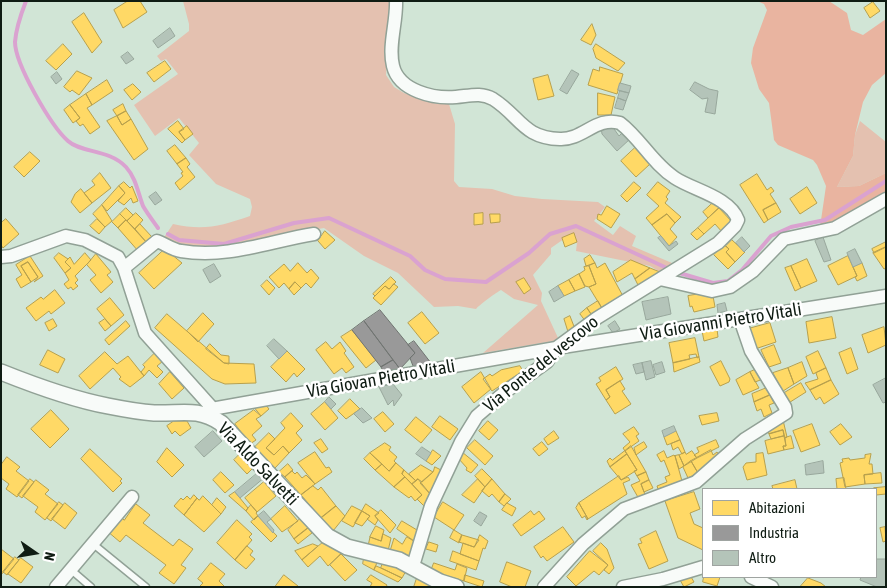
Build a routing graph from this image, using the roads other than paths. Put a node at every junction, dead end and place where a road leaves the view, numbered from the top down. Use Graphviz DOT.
graph roads {
  1 [pos="396,1"];
  2 [pos="886,199"];
  3 [pos="314,234"];
  4 [pos="1,258"];
  5 [pos="124,268"];
  6 [pos="661,278"];
  7 [pos="886,296"];
  8 [pos="740,319"];
  9 [pos="556,348"];
  10 [pos="1,372"];
  11 [pos="211,412"];
  12 [pos="132,497"];
  13 [pos="91,542"];
  14 [pos="413,566"];
  15 [pos="702,567"];
  16 [pos="70,569"];
  17 [pos="753,578"];
  18 [pos="441,584"];
  19 [pos="56,587"];
  20 [pos="91,587"];
  21 [pos="146,587"];
  22 [pos="456,587"];
  23 [pos="544,587"];
  24 [pos="623,587"];
  25 [pos="772,587"];
  1 -- 6 [label="street, Via Ponte del vescovo"];
  2 -- 6 [label="street"];
  3 -- 5 [label="street"];
  4 -- 5 [label="street"];
  5 -- 11 [label="street"];
  6 -- 9 [label="street, Via Ponte del vescovo"];
  7 -- 8 [label="street, Via Giovanni Pietro Vitali"];
  8 -- 9 [label="street, Via Giovanni Pietro Vitali"];
  8 -- 23 [label="street"];
  9 -- 11 [label="street, Via Giovan Pietro Vitali"];
  9 -- 14 [label="street, Via Ponte del vescovo"];
  10 -- 11 [label="street, Via Aldo Salvetti"];
  11 -- 14 [label="street, Via Aldo Salvetti"];
  12 -- 13 [label="street"];
  13 -- 16 [label="street"];
  13 -- 21 [label="lane"];
  14 -- 18 [label="street, Via Aldo Salvetti"];
  15 -- 24 [label="street"];
  16 -- 19 [label="street"];
  16 -- 20 [label="lane"];
  17 -- 25 [label="street"];
  18 -- 22 [label="street, Via Aldo Salvetti"];
}
